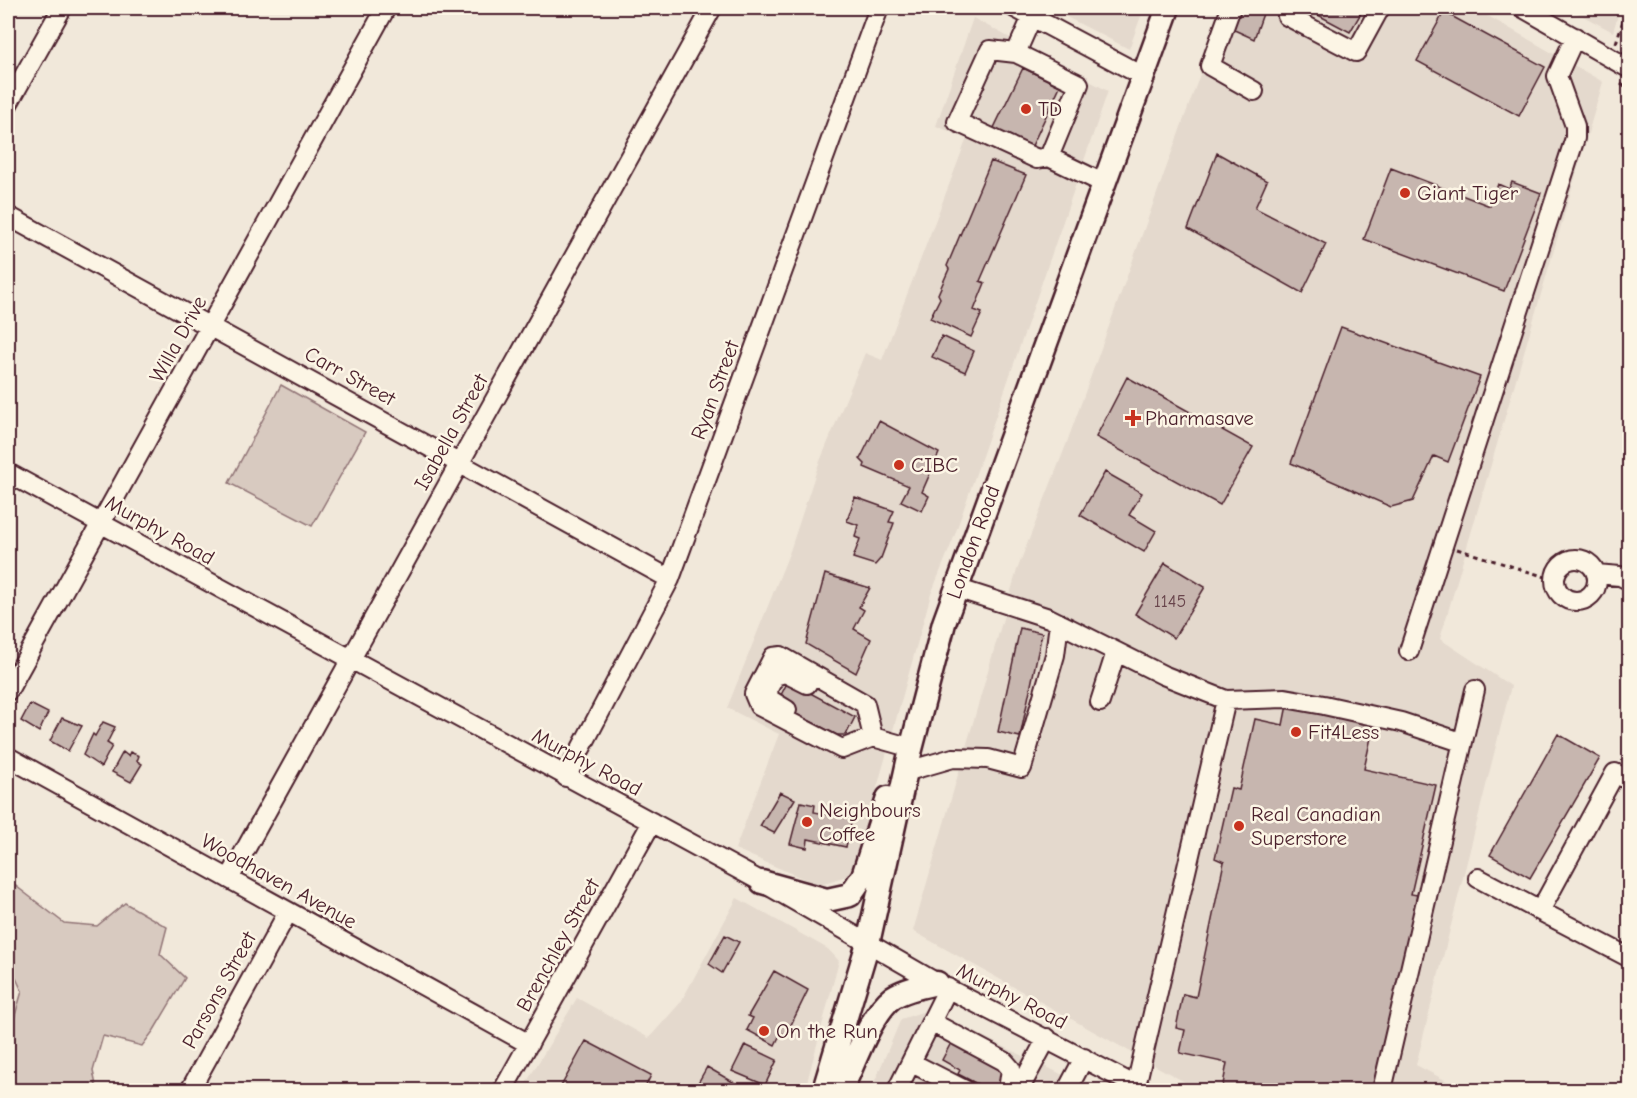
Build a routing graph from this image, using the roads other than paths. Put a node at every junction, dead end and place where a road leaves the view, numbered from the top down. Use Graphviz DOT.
graph roads {
  1 [pos="62,8"];
  2 [pos="387,8"];
  3 [pos="712,8"];
  4 [pos="879,8"];
  5 [pos="1015,8"];
  6 [pos="1168,8"];
  7 [pos="1231,8"];
  8 [pos="1380,8"];
  9 [pos="1523,8"];
  10 [pos="1287,16"];
  11 [pos="1032,17"];
  12 [pos="1575,37"];
  13 [pos="1016,53"];
  14 [pos="1629,69"];
  15 [pos="1143,76"];
  16 [pos="1254,91"];
  17 [pos="8,104"];
  18 [pos="1049,158"];
  19 [pos="1103,183"];
  20 [pos="8,216"];
  21 [pos="212,326"];
  22 [pos="460,463"];
  23 [pos="8,473"];
  24 [pos="100,523"];
  25 [pos="1596,573"];
  26 [pos="670,579"];
  27 [pos="1629,581"];
  28 [pos="956,588"];
  29 [pos="1059,623"];
  30 [pos="1409,651"];
  31 [pos="1116,652"];
  32 [pos="350,659"];
  33 [pos="1475,690"];
  34 [pos="8,691"];
  35 [pos="1226,700"];
  36 [pos="1100,702"];
  37 [pos="873,737"];
  38 [pos="1461,742"];
  39 [pos="910,757"];
  40 [pos="8,758"];
  41 [pos="566,777"];
  42 [pos="1629,781"];
  43 [pos="652,822"];
  44 [pos="1478,878"];
  45 [pos="229,879"];
  46 [pos="762,882"];
  47 [pos="1540,911"];
  48 [pos="288,912"];
  49 [pos="868,943"];
  50 [pos="1628,953"];
  51 [pos="943,986"];
  52 [pos="933,1023"];
  53 [pos="1047,1038"];
  54 [pos="529,1044"];
  55 [pos="1084,1058"];
  56 [pos="912,1063"];
  57 [pos="1140,1088"];
  58 [pos="190,1090"];
  59 [pos="503,1090"];
  60 [pos="824,1090"];
  61 [pos="841,1090"];
  62 [pos="897,1090"];
  63 [pos="965,1090"];
  64 [pos="1008,1090"];
  65 [pos="1020,1090"];
  66 [pos="1067,1090"];
  67 [pos="1382,1090"];
  1 -- 17 [label="street"];
  2 -- 21 [label="street, Willa Drive"];
  3 -- 22 [label="street, Isabella Street"];
  4 -- 26 [label="street, Ryan Street"];
  5 -- 11 [label="street"];
  6 -- 15 [label="main road, London Road"];
  7 -- 16 [label="street"];
  8 -- 10 [label="street"];
  9 -- 12 [label="street"];
  11 -- 13 [label="street"];
  11 -- 15 [label="street"];
  12 -- 14 [label="street"];
  12 -- 30 [label="street"];
  13 -- 18 [label="street"];
  13 -- 18 [label="street"];
  15 -- 19 [label="main road, London Road"];
  18 -- 19 [label="street"];
  19 -- 28 [label="main road, London Road"];
  20 -- 21 [label="street, Carr Street"];
  21 -- 22 [label="street, Carr Street"];
  21 -- 24 [label="street, Willa Drive"];
  22 -- 26 [label="street, Carr Street"];
  22 -- 32 [label="street, Isabella Street"];
  23 -- 24 [label="street, Murphy Road"];
  24 -- 32 [label="street, Murphy Road"];
  24 -- 34 [label="street, Willa Drive"];
  25 -- 25 [label="street"];
  25 -- 27 [label="street"];
  26 -- 41 [label="street, Ryan Street"];
  28 -- 29 [label="street"];
  28 -- 39 [label="main road, London Road"];
  29 -- 31 [label="street"];
  29 -- 39 [label="street"];
  31 -- 35 [label="street"];
  31 -- 36 [label="street"];
  32 -- 41 [label="street, Murphy Road"];
  32 -- 45 [label="street, Isabella Street"];
  33 -- 38 [label="street"];
  35 -- 38 [label="street"];
  35 -- 57 [label="street"];
  37 -- 37 [label="street"];
  37 -- 39 [label="street"];
  38 -- 67 [label="street"];
  39 -- 46 [label="main road"];
  39 -- 49 [label="main road, London Road"];
  40 -- 45 [label="street, Woodhaven Avenue"];
  41 -- 43 [label="street, Murphy Road"];
  42 -- 47 [label="street"];
  43 -- 46 [label="street, Murphy Road"];
  43 -- 54 [label="street, Brenchley Street"];
  44 -- 47 [label="street"];
  45 -- 48 [label="street, Woodhaven Avenue"];
  46 -- 49 [label="street, Murphy Road"];
  47 -- 50 [label="street"];
  48 -- 54 [label="street, Woodhaven Avenue"];
  48 -- 58 [label="street, Parsons Street"];
  49 -- 51 [label="street, Murphy Road"];
  49 -- 60 [label="main road, London Road"];
  51 -- 52 [label="street"];
  51 -- 53 [label="street, Murphy Road"];
  51 -- 61 [label="main road"];
  52 -- 56 [label="street"];
  52 -- 64 [label="street"];
  53 -- 55 [label="street, Murphy Road"];
  53 -- 65 [label="street"];
  54 -- 59 [label="street, Brenchley Street"];
  55 -- 57 [label="street, Murphy Road"];
  55 -- 66 [label="street"];
  56 -- 62 [label="street"];
  56 -- 63 [label="street"];
}
